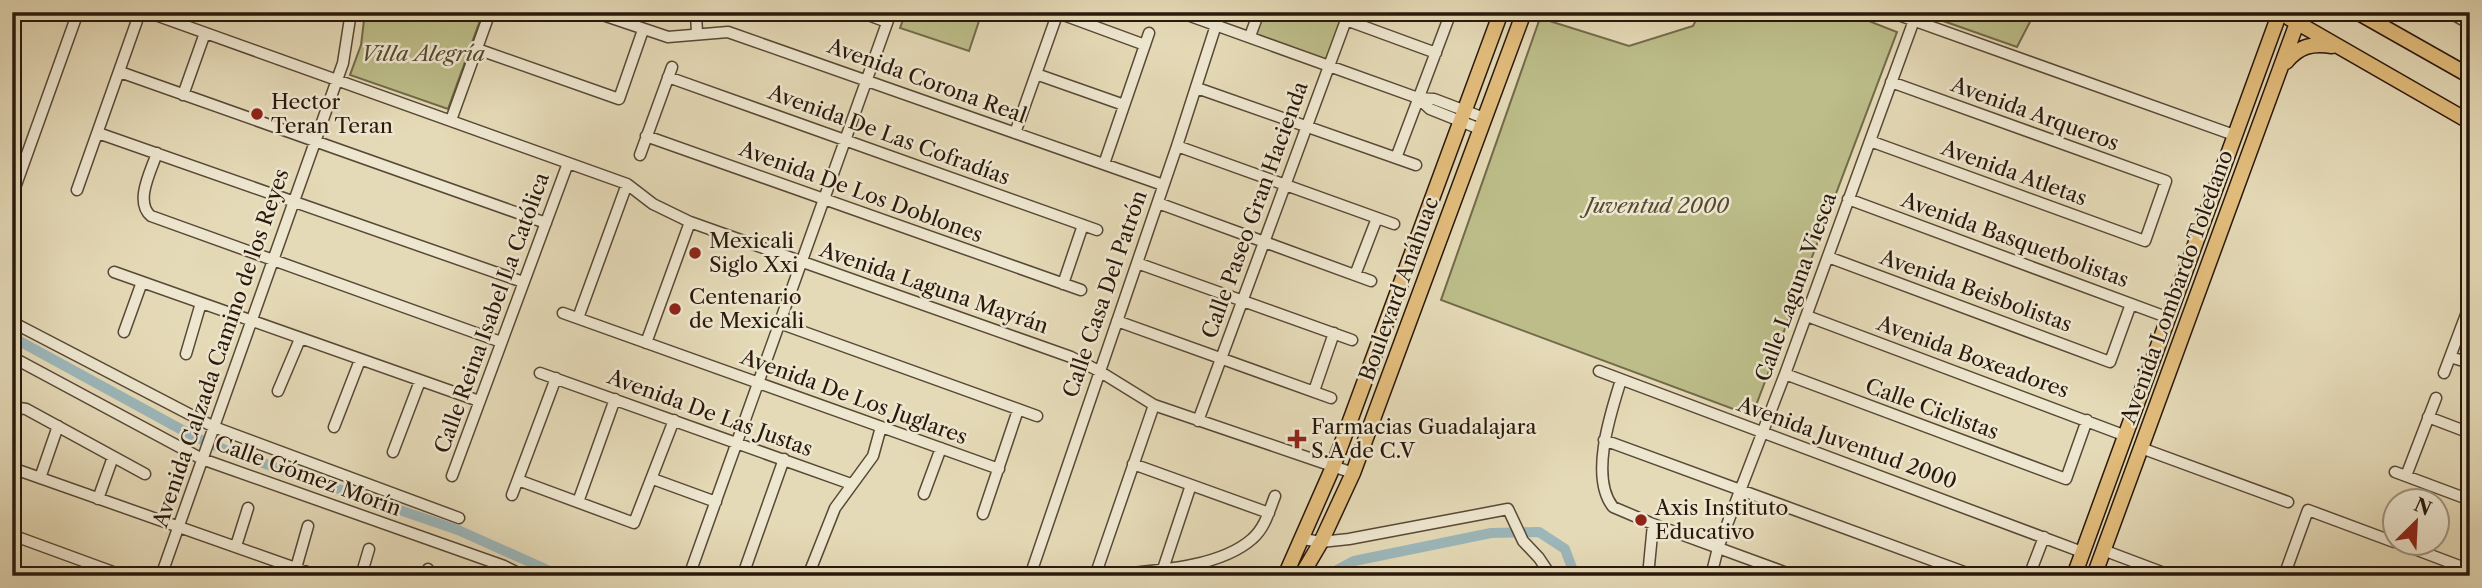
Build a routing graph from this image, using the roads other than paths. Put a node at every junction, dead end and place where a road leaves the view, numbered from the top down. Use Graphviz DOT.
graph roads {
  1 [pos="15,12"];
  2 [pos="78,12"];
  3 [pos="140,12"];
  4 [pos="147,12"];
  5 [pos="351,12"];
  6 [pos="490,12"];
  7 [pos="594,12"];
  8 [pos="696,12"];
  9 [pos="860,12"];
  10 [pos="1179,12"];
  11 [pos="1259,12"];
  12 [pos="1451,12"];
  13 [pos="1501,12"];
  14 [pos="1524,12"];
  15 [pos="1889,12"];
  16 [pos="2280,12"];
  17 [pos="2357,12"];
  18 [pos="2449,12"];
  19 [pos="1058,13"];
  20 [pos="1347,16"];
  21 [pos="1916,16"];
  22 [pos="889,17"];
  23 [pos="2299,17"];
  24 [pos="12,19"];
  25 [pos="2470,24"];
  26 [pos="1216,25"];
  27 [pos="643,30"];
  28 [pos="205,33"];
  29 [pos="697,34"];
  30 [pos="1250,36"];
  31 [pos="2341,48"];
  32 [pos="477,49"];
  33 [pos="1436,53"];
  34 [pos="1328,65"];
  35 [pos="2280,69"];
  36 [pos="120,72"];
  37 [pos="1036,74"];
  38 [pos="2470,76"];
  39 [pos="337,79"];
  40 [pos="867,80"];
  41 [pos="1891,82"];
  42 [pos="1197,88"];
  43 [pos="183,95"];
  44 [pos="1418,98"];
  45 [pos="1124,106"];
  46 [pos="1462,116"];
  47 [pos="452,120"];
  48 [pos="2470,122"];
  49 [pos="1482,123"];
  50 [pos="1306,127"];
  51 [pos="98,133"];
  52 [pos="1015,133"];
  53 [pos="2234,135"];
  54 [pos="646,136"];
  55 [pos="845,139"];
  56 [pos="315,141"];
  57 [pos="1870,141"];
  58 [pos="1177,146"];
  59 [pos="157,152"];
  60 [pos="640,155"];
  61 [pos="1396,158"];
  62 [pos="568,163"];
  63 [pos="1104,164"];
  64 [pos="1416,165"];
  65 [pos="627,184"];
  66 [pos="1163,185"];
  67 [pos="1285,185"];
  68 [pos="77,190"];
  69 [pos="12,197"];
  70 [pos="1849,199"];
  71 [pos="823,200"];
  72 [pos="293,201"];
  73 [pos="1158,203"];
  74 [pos="1377,218"];
  75 [pos="690,222"];
  76 [pos="546,223"];
  77 [pos="1394,224"];
  78 [pos="1083,225"];
  79 [pos="1097,230"];
  80 [pos="2145,241"];
  81 [pos="1264,243"];
  82 [pos="1828,257"];
  83 [pos="272,260"];
  84 [pos="801,262"];
  85 [pos="1137,263"];
  86 [pos="114,272"];
  87 [pos="1355,275"];
  88 [pos="1371,281"];
  89 [pos="142,282"];
  90 [pos="523,282"];
  91 [pos="1063,284"];
  92 [pos="1081,290"];
  93 [pos="1242,301"];
  94 [pos="201,303"];
  95 [pos="2131,304"];
  96 [pos="2470,304"];
  97 [pos="563,313"];
  98 [pos="1807,316"];
  99 [pos="578,318"];
  100 [pos="12,321"];
  101 [pos="251,321"];
  102 [pos="1117,321"];
  103 [pos="2168,321"];
  104 [pos="779,323"];
  105 [pos="124,332"];
  106 [pos="1334,333"];
  107 [pos="300,339"];
  108 [pos="1352,340"];
  109 [pos="501,342"];
  110 [pos="646,343"];
  111 [pos="186,354"];
  112 [pos="12,357"];
  113 [pos="2450,357"];
  114 [pos="1221,358"];
  115 [pos="360,360"];
  116 [pos="2470,363"];
  117 [pos="1099,371"];
  118 [pos="1599,371"];
  119 [pos="540,373"];
  120 [pos="2444,373"];
  121 [pos="1785,374"];
  122 [pos="2168,374"];
  123 [pos="556,378"];
  124 [pos="1621,380"];
  125 [pos="420,381"];
  126 [pos="758,382"];
  127 [pos="278,391"];
  128 [pos="1314,391"];
  129 [pos="1331,398"];
  130 [pos="2436,398"];
  131 [pos="615,399"];
  132 [pos="479,401"];
  133 [pos="1154,405"];
  134 [pos="2138,405"];
  135 [pos="12,407"];
  136 [pos="1018,410"];
  137 [pos="1037,416"];
  138 [pos="2428,417"];
  139 [pos="674,420"];
  140 [pos="2087,420"];
  141 [pos="1198,421"];
  142 [pos="58,426"];
  143 [pos="334,427"];
  144 [pos="881,427"];
  145 [pos="213,429"];
  146 [pos="1763,432"];
  147 [pos="2470,433"];
  148 [pos="2126,436"];
  149 [pos="1604,440"];
  150 [pos="736,443"];
  151 [pos="941,448"];
  152 [pos="2141,448"];
  153 [pos="393,452"];
  154 [pos="113,457"];
  155 [pos="203,457"];
  156 [pos="784,459"];
  157 [pos="1133,464"];
  158 [pos="1334,467"];
  159 [pos="12,468"];
  160 [pos="999,469"];
  161 [pos="2395,472"];
  162 [pos="145,474"];
  163 [pos="1353,474"];
  164 [pos="452,476"];
  165 [pos="2406,476"];
  166 [pos="40,478"];
  167 [pos="653,479"];
  168 [pos="518,480"];
  169 [pos="851,484"];
  170 [pos="1191,485"];
  171 [pos="1741,489"];
  172 [pos="924,494"];
  173 [pos="512,495"];
  174 [pos="1275,496"];
  175 [pos="98,499"];
  176 [pos="2470,500"];
  177 [pos="578,502"];
  178 [pos="716,502"];
  179 [pos="2288,502"];
  180 [pos="248,508"];
  181 [pos="1269,513"];
  182 [pos="983,514"];
  183 [pos="459,518"];
  184 [pos="1653,524"];
  185 [pos="309,526"];
  186 [pos="178,527"];
  187 [pos="12,535"];
  188 [pos="2380,536"];
  189 [pos="2044,537"];
  190 [pos="1303,539"];
  191 [pos="1321,542"];
  192 [pos="236,546"];
  193 [pos="1718,548"];
  194 [pos="369,549"];
  195 [pos="2104,550"];
  196 [pos="2082,552"];
  197 [pos="2432,556"];
  198 [pos="296,568"];
  199 [pos="2464,568"];
  200 [pos="1163,569"];
  201 [pos="2141,570"];
  202 [pos="2286,573"];
  203 [pos="1787,574"];
  204 [pos="124,576"];
  205 [pos="161,576"];
  206 [pos="318,576"];
  207 [pos="361,576"];
  208 [pos="524,576"];
  209 [pos="689,576"];
  210 [pos="762,576"];
  211 [pos="808,576"];
  212 [pos="1030,576"];
  213 [pos="1097,576"];
  214 [pos="1285,576"];
  215 [pos="1301,576"];
  216 [pos="1551,576"];
  217 [pos="1648,576"];
  218 [pos="1711,576"];
  219 [pos="1975,576"];
  220 [pos="2029,576"];
  221 [pos="2074,576"];
  222 [pos="2094,576"];
  223 [pos="2172,576"];
  224 [pos="2303,576"];
  1 -- 24 [label="street"];
  2 -- 69 [label="street"];
  3 -- 36 [label="street"];
  4 -- 28 [label="street, Avenida Laguna Mayrán"];
  5 -- 39 [label="street, Avenida Calzada Camino de los Reyes"];
  6 -- 32 [label="street"];
  7 -- 27 [label="street, Avenida Corona Real"];
  8 -- 29 [label="street"];
  9 -- 22 [label="street"];
  10 -- 26 [label="street"];
  11 -- 30 [label="street"];
  12 -- 33 [label="street"];
  13 -- 46 [label="main road, Boulevard Anáhuac"];
  14 -- 49 [label="main road, Boulevard Anáhuac"];
  15 -- 21 [label="street"];
  16 -- 23 [label="main road"];
  16 -- 53 [label="main road, Avenida Lombardo Toledano"];
  17 -- 38 [label="main road"];
  18 -- 25 [label="street"];
  19 -- 37 [label="street"];
  19 -- 45 [label="street"];
  20 -- 33 [label="street"];
  20 -- 34 [label="street, Calle Paseo Gran Hacienda"];
  21 -- 41 [label="street, Calle Laguna Viesca"];
  21 -- 53 [label="street"];
  22 -- 40 [label="street"];
  23 -- 31 [label="main road"];
  23 -- 35 [label="main road, Avenida Lombardo Toledano"];
  26 -- 30 [label="street"];
  26 -- 42 [label="street, Calle Casa Del Patrón"];
  27 -- 29 [label="street, Avenida Corona Real"];
  27 -- 32 [label="street"];
  28 -- 39 [label="street, Avenida Laguna Mayrán"];
  28 -- 43 [label="street"];
  29 -- 40 [label="street, Avenida Corona Real"];
  30 -- 34 [label="street"];
  31 -- 35 [label="main road"];
  31 -- 48 [label="main road"];
  32 -- 47 [label="street"];
  33 -- 44 [label="street"];
  34 -- 44 [label="street"];
  34 -- 50 [label="street, Calle Paseo Gran Hacienda"];
  35 -- 122 [label="main road, Avenida Lombardo Toledano"];
  36 -- 43 [label="street"];
  36 -- 51 [label="street"];
  37 -- 45 [label="street"];
  37 -- 52 [label="street"];
  39 -- 47 [label="street, Avenida Laguna Mayrán"];
  39 -- 56 [label="street, Avenida Calzada Camino de los Reyes"];
  40 -- 52 [label="street, Avenida Corona Real"];
  40 -- 55 [label="street"];
  41 -- 57 [label="street, Calle Laguna Viesca"];
  41 -- 80 [label="street, Avenida Arqueros"];
  42 -- 50 [label="street"];
  42 -- 58 [label="street, Calle Casa Del Patrón"];
  43 -- 56 [label="street"];
  44 -- 46 [label="street"];
  44 -- 61 [label="street"];
  45 -- 63 [label="street"];
  46 -- 49 [label="street"];
  46 -- 158 [label="main road, Boulevard Anáhuac"];
  47 -- 62 [label="street, Avenida Laguna Mayrán"];
  49 -- 163 [label="main road, Boulevard Anáhuac"];
  50 -- 61 [label="street"];
  50 -- 67 [label="street, Calle Paseo Gran Hacienda"];
  51 -- 59 [label="street"];
  51 -- 68 [label="street"];
  52 -- 63 [label="street, Avenida Corona Real"];
  53 -- 103 [label="main road, Avenida Lombardo Toledano"];
  54 -- 55 [label="street, Avenida De Las Cofradías"];
  54 -- 60 [label="street"];
  54 -- 71 [label="street, Avenida De Los Doblones"];
  55 -- 71 [label="street"];
  55 -- 78 [label="street, Avenida De Las Cofradías"];
  56 -- 72 [label="street, Avenida Calzada Camino de los Reyes"];
  56 -- 76 [label="street"];
  57 -- 70 [label="street, Calle Laguna Viesca"];
  57 -- 80 [label="street, Avenida Atletas"];
  58 -- 66 [label="street, Calle Casa Del Patrón"];
  58 -- 67 [label="street"];
  59 -- 72 [label="street"];
  59 -- 83 [label="street"];
  61 -- 64 [label="street"];
  62 -- 65 [label="street, Avenida Laguna Mayrán"];
  62 -- 76 [label="street, Calle Reina Isabel La Católica"];
  63 -- 66 [label="street, Avenida Corona Real"];
  65 -- 75 [label="street, Avenida Laguna Mayrán"];
  65 -- 99 [label="street"];
  66 -- 73 [label="street, Calle Casa Del Patrón"];
  67 -- 74 [label="street"];
  67 -- 81 [label="street, Calle Paseo Gran Hacienda"];
  70 -- 82 [label="street, Calle Laguna Viesca"];
  70 -- 95 [label="street, Avenida Basquetbolistas"];
  71 -- 84 [label="street"];
  71 -- 91 [label="street, Avenida De Los Doblones"];
  72 -- 83 [label="street, Avenida Calzada Camino de los Reyes"];
  72 -- 90 [label="street"];
  73 -- 81 [label="street"];
  73 -- 85 [label="street, Calle Casa Del Patrón"];
  74 -- 77 [label="street"];
  74 -- 87 [label="street"];
  75 -- 84 [label="street, Avenida Laguna Mayrán"];
  75 -- 110 [label="street"];
  76 -- 90 [label="street, Calle Reina Isabel La Católica"];
  78 -- 79 [label="street, Avenida De Las Cofradías"];
  78 -- 91 [label="street"];
  81 -- 87 [label="street"];
  81 -- 93 [label="street, Calle Paseo Gran Hacienda"];
  82 -- 95 [label="street, Avenida Beisbolistas"];
  82 -- 98 [label="street, Calle Laguna Viesca"];
  83 -- 101 [label="street, Avenida Calzada Camino de los Reyes"];
  83 -- 109 [label="street"];
  84 -- 104 [label="street"];
  84 -- 117 [label="street, Avenida Laguna Mayrán"];
  85 -- 93 [label="street"];
  85 -- 102 [label="street, Calle Casa Del Patrón"];
  86 -- 89 [label="street"];
  87 -- 88 [label="street"];
  89 -- 94 [label="street"];
  89 -- 105 [label="street"];
  90 -- 109 [label="street, Calle Reina Isabel La Católica"];
  91 -- 92 [label="street, Avenida De Los Doblones"];
  93 -- 106 [label="street"];
  93 -- 114 [label="street, Calle Paseo Gran Hacienda"];
  94 -- 101 [label="street"];
  94 -- 111 [label="street"];
  95 -- 103 [label="street, Avenida Basquetbolistas"];
  96 -- 113 [label="street"];
  97 -- 99 [label="street, Avenida De Los Juglares"];
  98 -- 121 [label="street, Calle Laguna Viesca"];
  98 -- 140 [label="street, Avenida Boxeadores"];
  99 -- 110 [label="street, Avenida De Los Juglares"];
  100 -- 145 [label="street, Calle Gómez Morín"];
  101 -- 107 [label="street"];
  101 -- 145 [label="street, Avenida Calzada Camino de los Reyes"];
  102 -- 114 [label="street"];
  102 -- 117 [label="street, Calle Casa Del Patrón"];
  103 -- 122 [label="main road"];
  103 -- 134 [label="main road, Avenida Lombardo Toledano"];
  104 -- 126 [label="street"];
  104 -- 136 [label="street"];
  106 -- 108 [label="street"];
  106 -- 128 [label="street"];
  107 -- 115 [label="street"];
  107 -- 127 [label="street"];
  109 -- 132 [label="street, Calle Reina Isabel La Católica"];
  110 -- 126 [label="street, Avenida De Los Juglares"];
  112 -- 155 [label="street, Calle Gómez Morín"];
  113 -- 116 [label="street"];
  113 -- 120 [label="street"];
  114 -- 128 [label="street"];
  114 -- 141 [label="street, Calle Paseo Gran Hacienda"];
  115 -- 125 [label="street"];
  115 -- 143 [label="street"];
  117 -- 133 [label="street, Avenida Laguna Mayrán"];
  117 -- 212 [label="street, Calle Casa Del Patrón"];
  118 -- 124 [label="street, Avenida Juventud 2000"];
  119 -- 123 [label="street, Avenida De Las Justas"];
  121 -- 140 [label="street, Calle Ciclistas"];
  121 -- 146 [label="street, Calle Laguna Viesca"];
  122 -- 152 [label="main road, Avenida Lombardo Toledano"];
  123 -- 131 [label="street, Avenida De Las Justas"];
  123 -- 168 [label="street"];
  124 -- 146 [label="street, Avenida Juventud 2000"];
  124 -- 149 [label="street"];
  125 -- 132 [label="street"];
  125 -- 153 [label="street"];
  126 -- 144 [label="street, Avenida De Los Juglares"];
  126 -- 150 [label="street"];
  128 -- 129 [label="street"];
  130 -- 138 [label="street"];
  131 -- 139 [label="street, Avenida De Las Justas"];
  131 -- 177 [label="street"];
  132 -- 164 [label="street, Calle Reina Isabel La Católica"];
  133 -- 141 [label="street, Avenida Laguna Mayrán"];
  133 -- 157 [label="street"];
  134 -- 148 [label="main road, Avenida Lombardo Toledano"];
  134 -- 152 [label="main road"];
  135 -- 142 [label="street"];
  136 -- 137 [label="street"];
  136 -- 160 [label="street"];
  138 -- 147 [label="street"];
  138 -- 165 [label="street"];
  139 -- 150 [label="street, Avenida De Las Justas"];
  139 -- 167 [label="street"];
  140 -- 148 [label="street, Avenida Boxeadores"];
  141 -- 158 [label="street, Avenida Laguna Mayrán"];
  142 -- 154 [label="street"];
  142 -- 166 [label="street"];
  144 -- 151 [label="street, Avenida De Los Juglares"];
  144 -- 169 [label="street"];
  145 -- 155 [label="street, Avenida Calzada Camino de los Reyes"];
  145 -- 183 [label="street, Calle Gómez Morín"];
  146 -- 171 [label="street, Calle Laguna Viesca"];
  146 -- 189 [label="street, Avenida Juventud 2000"];
  148 -- 196 [label="main road, Avenida Lombardo Toledano"];
  149 -- 171 [label="street"];
  149 -- 184 [label="street"];
  150 -- 156 [label="street, Avenida De Las Justas"];
  150 -- 178 [label="street"];
  151 -- 160 [label="street, Avenida De Los Juglares"];
  151 -- 172 [label="street"];
  152 -- 179 [label="street"];
  152 -- 195 [label="main road, Avenida Lombardo Toledano"];
  154 -- 162 [label="street"];
  154 -- 175 [label="street"];
  155 -- 186 [label="street, Avenida Calzada Camino de los Reyes"];
  155 -- 208 [label="street, Calle Gómez Morín"];
  156 -- 169 [label="street, Avenida De Las Justas"];
  156 -- 210 [label="street"];
  157 -- 170 [label="street"];
  157 -- 213 [label="street"];
  158 -- 163 [label="street, Avenida Laguna Mayrán"];
  158 -- 190 [label="main road, Boulevard Anáhuac"];
  159 -- 166 [label="street"];
  160 -- 182 [label="street"];
  161 -- 165 [label="street"];
  163 -- 191 [label="main road, Boulevard Anáhuac"];
  165 -- 176 [label="street"];
  166 -- 175 [label="street"];
  167 -- 177 [label="street"];
  167 -- 178 [label="street"];
  168 -- 173 [label="street"];
  168 -- 177 [label="street"];
  169 -- 211 [label="street"];
  170 -- 181 [label="street"];
  170 -- 200 [label="street"];
  171 -- 193 [label="street, Calle Laguna Viesca"];
  171 -- 219 [label="street"];
  174 -- 181 [label="street"];
  175 -- 186 [label="street"];
  178 -- 209 [label="street"];
  180 -- 192 [label="street"];
  181 -- 200 [label="street"];
  184 -- 193 [label="street"];
  184 -- 217 [label="street"];
  185 -- 198 [label="street"];
  186 -- 192 [label="street"];
  186 -- 205 [label="street, Avenida Calzada Camino de los Reyes"];
  187 -- 204 [label="street"];
  188 -- 202 [label="street"];
  189 -- 196 [label="street, Avenida Juventud 2000"];
  189 -- 220 [label="street"];
  190 -- 191 [label="street"];
  190 -- 214 [label="main road, Boulevard Anáhuac"];
  191 -- 215 [label="main road, Boulevard Anáhuac"];
  191 -- 216 [label="street"];
  192 -- 198 [label="street"];
  193 -- 203 [label="street"];
  193 -- 218 [label="street, Calle Laguna Viesca"];
  194 -- 207 [label="street"];
  195 -- 201 [label="street"];
  195 -- 222 [label="main road, Avenida Lombardo Toledano"];
  196 -- 221 [label="main road, Avenida Lombardo Toledano"];
  197 -- 199 [label="street"];
  198 -- 206 [label="street"];
  200 -- 213 [label="street"];
  201 -- 223 [label="street"];
  202 -- 224 [label="street"];
}
